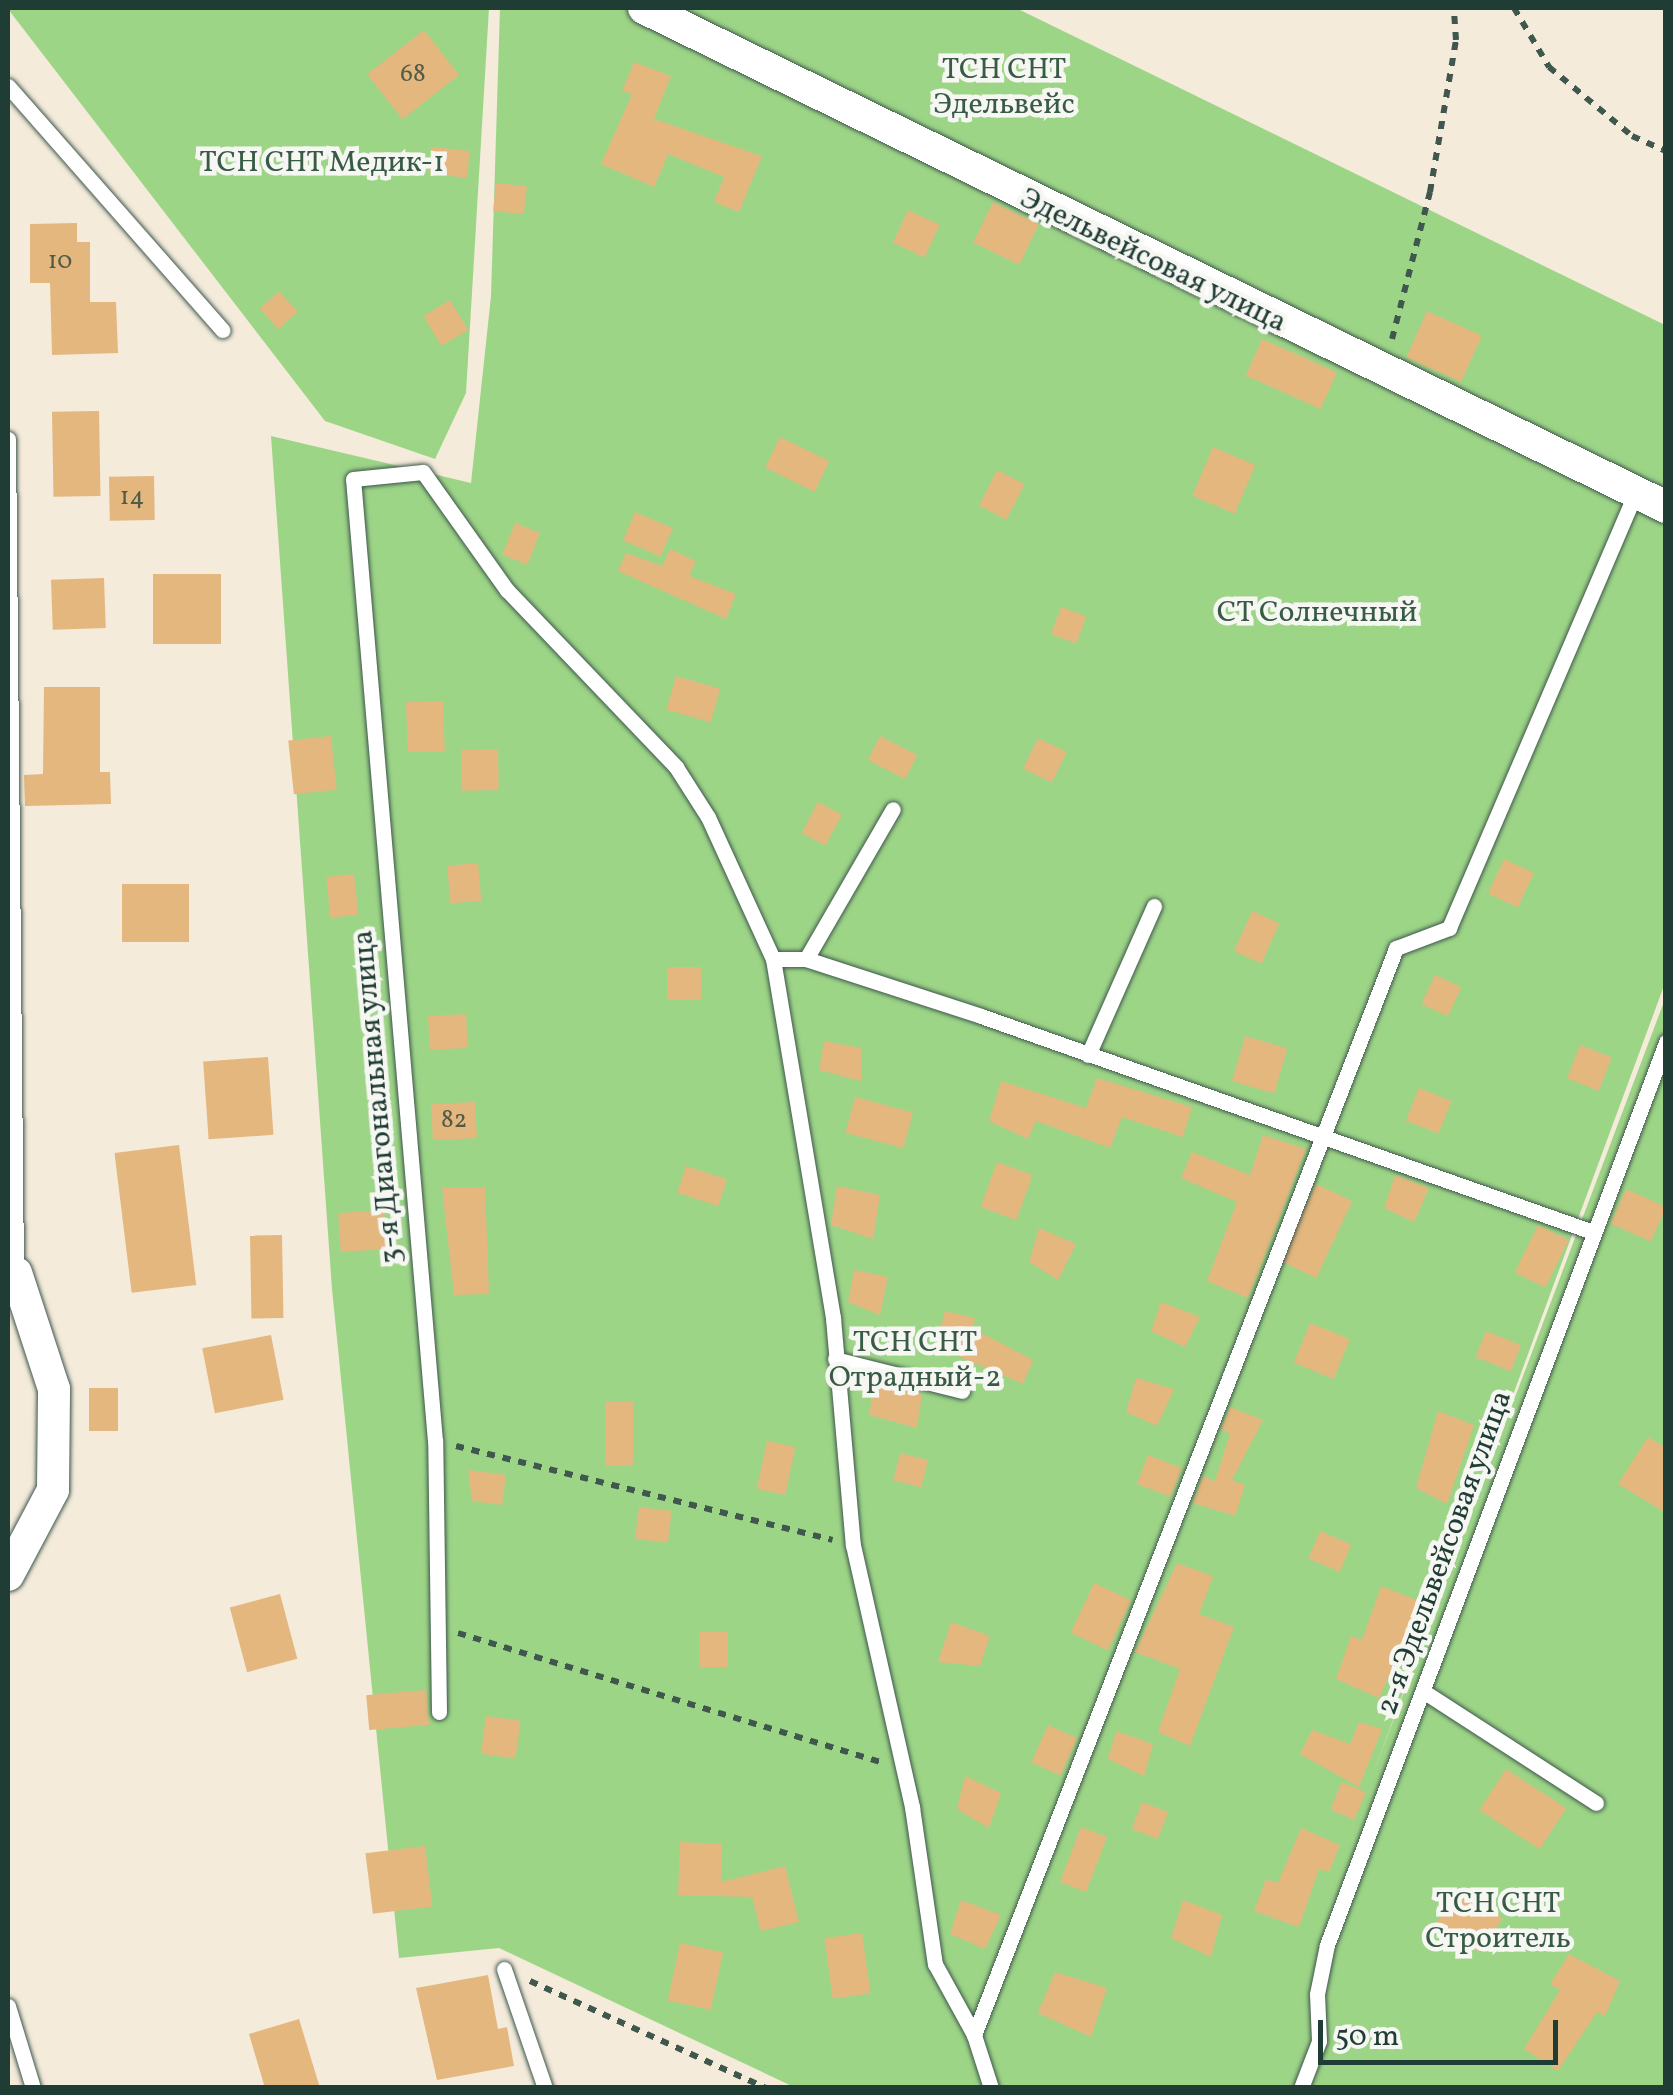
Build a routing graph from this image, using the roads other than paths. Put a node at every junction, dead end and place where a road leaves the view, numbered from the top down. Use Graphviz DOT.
graph roads {
  1 [pos="644,8"];
  2 [pos="8,86"];
  3 [pos="222,330"];
  4 [pos="8,439"];
  5 [pos="1650,501"];
  6 [pos="894,809"];
  7 [pos="1154,906"];
  8 [pos="773,959"];
  9 [pos="806,959"];
  10 [pos="1666,1042"];
  11 [pos="1088,1055"];
  12 [pos="1324,1136"];
  13 [pos="1594,1232"];
  14 [pos="12,1266"];
  15 [pos="835,1359"];
  16 [pos="962,1391"];
  17 [pos="8,1575"];
  18 [pos="1422,1691"];
  19 [pos="439,1712"];
  20 [pos="1596,1803"];
  21 [pos="504,1969"];
  22 [pos="8,2006"];
  23 [pos="974,2035"];
  24 [pos="32,2088"];
  25 [pos="545,2088"];
  26 [pos="991,2088"];
  27 [pos="1300,2088"];
  1 -- 5 [label="street, Эдельвейсовая улица"];
  2 -- 3 [label="lane"];
  4 -- 14 [label="lane"];
  5 -- 12 [label="lane"];
  6 -- 9 [label="lane"];
  7 -- 11 [label="lane"];
  8 -- 9 [label="lane"];
  8 -- 15 [label="lane"];
  8 -- 19 [label="lane, 3-я Диагональная улица"];
  9 -- 11 [label="lane"];
  10 -- 13 [label="lane, 2-я Эдельвейсовая улица"];
  11 -- 12 [label="lane"];
  12 -- 13 [label="lane"];
  12 -- 23 [label="lane"];
  13 -- 18 [label="lane, 2-я Эдельвейсовая улица"];
  14 -- 17 [label="street"];
  15 -- 16 [label="lane"];
  15 -- 23 [label="lane"];
  18 -- 20 [label="lane"];
  18 -- 27 [label="lane, 2-я Эдельвейсовая улица"];
  21 -- 25 [label="lane"];
  22 -- 24 [label="lane"];
  23 -- 26 [label="lane"];
}
